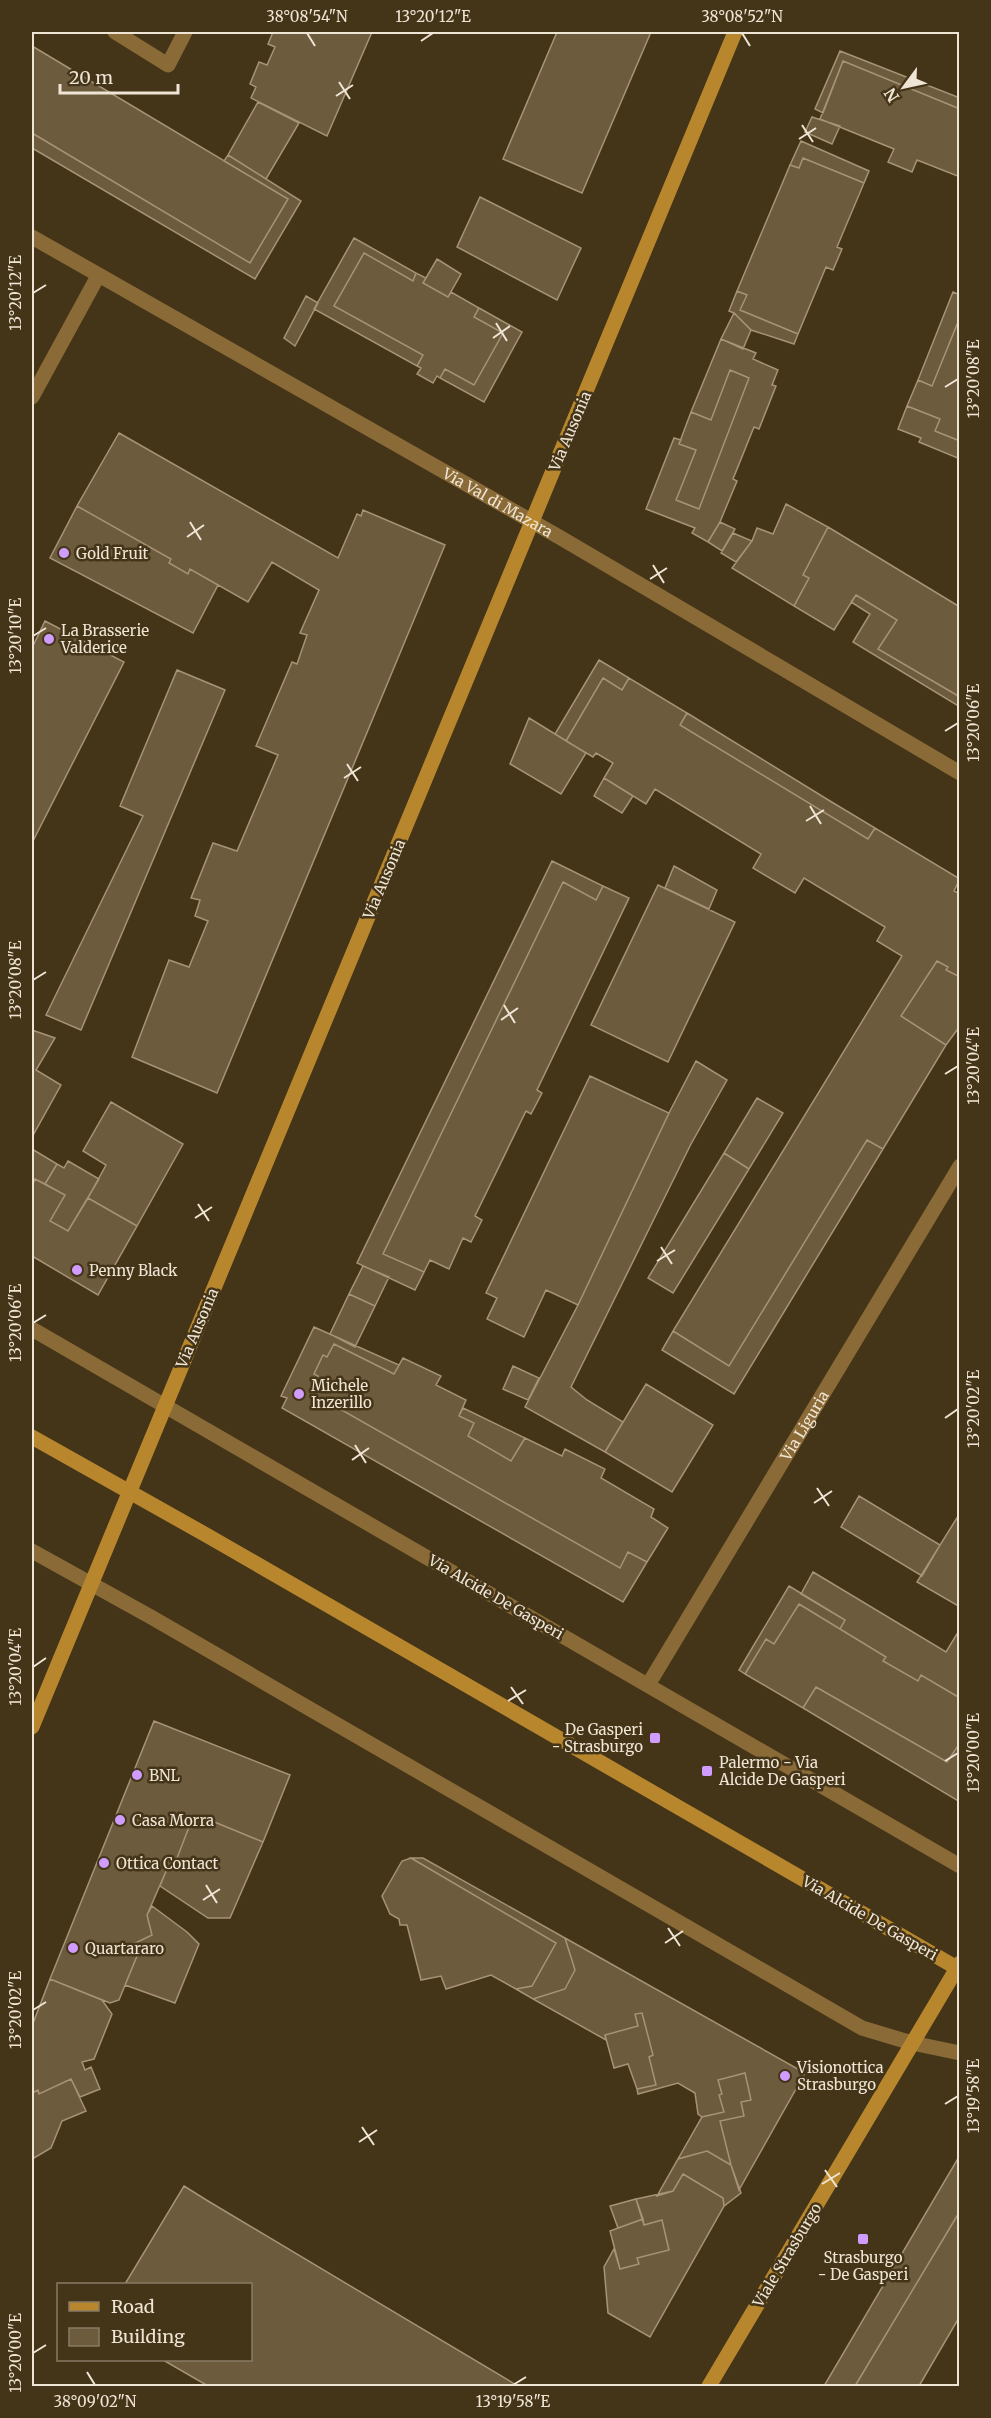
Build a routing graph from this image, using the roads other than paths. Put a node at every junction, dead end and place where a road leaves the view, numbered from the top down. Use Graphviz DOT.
graph roads {
  1 [pos="116,32"];
  2 [pos="185,32"];
  3 [pos="735,32"];
  4 [pos="32,237"];
  5 [pos="98,276"];
  6 [pos="32,397"];
  7 [pos="532,521"];
  8 [pos="960,773"];
  9 [pos="960,1166"];
  10 [pos="32,1329"];
  11 [pos="165,1406"];
  12 [pos="32,1437"];
  13 [pos="129,1491"];
  14 [pos="32,1551"];
  15 [pos="90,1583"];
  16 [pos="648,1685"];
  17 [pos="32,1727"];
  18 [pos="960,1866"];
  19 [pos="959,1967"];
  20 [pos="912,2043"];
  21 [pos="960,2053"];
  22 [pos="709,2386"];
  1 -- 2 [label="street"];
  3 -- 7 [label="street, Via Ausonia"];
  4 -- 5 [label="street, Via Val di Mazara"];
  5 -- 6 [label="street"];
  5 -- 7 [label="street, Via Val di Mazara"];
  7 -- 8 [label="street, Via Val di Mazara"];
  7 -- 11 [label="street, Via Ausonia"];
  9 -- 16 [label="street, Via Liguria"];
  10 -- 11 [label="street, Via Alcide De Gasperi"];
  11 -- 13 [label="street, Via Ausonia"];
  11 -- 16 [label="street, Via Alcide De Gasperi"];
  12 -- 13 [label="street, Via Alcide De Gasperi"];
  13 -- 15 [label="street, Via Ausonia"];
  13 -- 19 [label="street, Via Alcide De Gasperi"];
  14 -- 15 [label="street"];
  15 -- 17 [label="street, Via Ausonia"];
  15 -- 20 [label="street"];
  16 -- 18 [label="street, Via Alcide De Gasperi"];
  19 -- 20 [label="street, Viale Strasburgo"];
  20 -- 21 [label="street"];
  20 -- 22 [label="street, Viale Strasburgo"];
}
